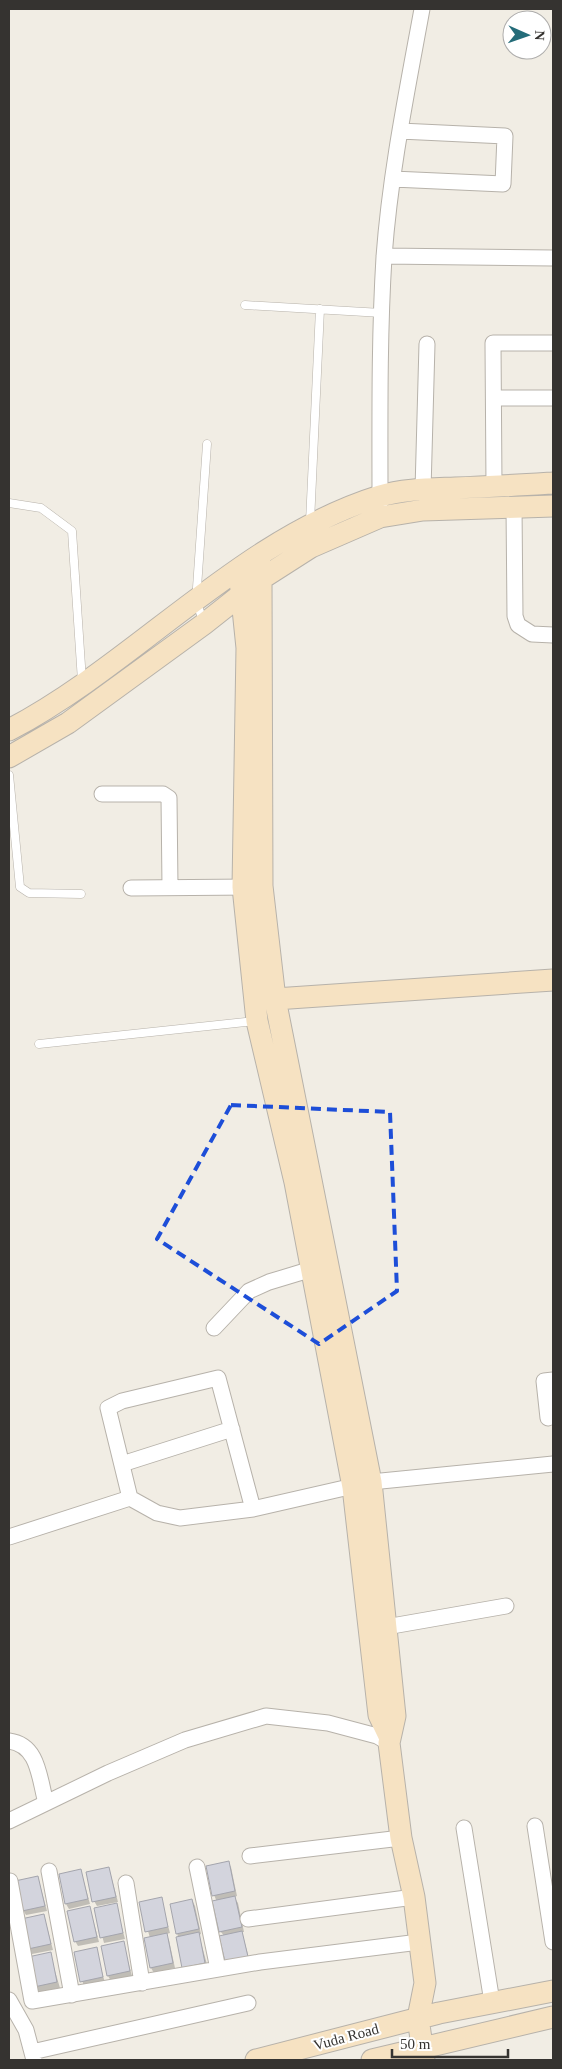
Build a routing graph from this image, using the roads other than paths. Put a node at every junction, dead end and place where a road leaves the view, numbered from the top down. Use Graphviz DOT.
graph roads {
  1 [pos="422,9"];
  2 [pos="400,131"];
  3 [pos="393,179"];
  4 [pos="384,256"];
  5 [pos="553,258"];
  6 [pos="245,305"];
  7 [pos="320,309"];
  8 [pos="382,313"];
  9 [pos="553,343"];
  10 [pos="426,344"];
  11 [pos="495,398"];
  12 [pos="553,398"];
  13 [pos="207,444"];
  14 [pos="553,483"];
  15 [pos="494,486"];
  16 [pos="423,490"];
  17 [pos="380,496"];
  18 [pos="9,503"];
  19 [pos="553,506"];
  20 [pos="514,507"];
  21 [pos="380,517"];
  22 [pos="310,525"];
  23 [pos="259,556"];
  24 [pos="239,570"];
  25 [pos="262,579"];
  26 [pos="242,595"];
  27 [pos="196,602"];
  28 [pos="204,624"];
  29 [pos="553,635"];
  30 [pos="82,683"];
  31 [pos="9,730"];
  32 [pos="9,756"];
  33 [pos="9,775"];
  34 [pos="102,794"];
  35 [pos="170,887"];
  36 [pos="253,887"];
  37 [pos="131,888"];
  38 [pos="81,894"];
  39 [pos="553,980"];
  40 [pos="269,1013"];
  41 [pos="38,1044"];
  42 [pos="312,1269"];
  43 [pos="214,1328"];
  44 [pos="553,1380"];
  45 [pos="548,1418"];
  46 [pos="232,1429"];
  47 [pos="122,1464"];
  48 [pos="553,1464"];
  49 [pos="362,1484"];
  50 [pos="130,1498"];
  51 [pos="253,1509"];
  52 [pos="9,1538"];
  53 [pos="506,1606"];
  54 [pos="386,1627"];
  55 [pos="9,1741"];
  56 [pos="390,1748"];
  57 [pos="46,1803"];
  58 [pos="9,1821"];
  59 [pos="535,1826"];
  60 [pos="464,1828"];
  61 [pos="401,1838"];
  62 [pos="250,1856"];
  63 [pos="197,1867"];
  64 [pos="49,1871"];
  65 [pos="10,1881"];
  66 [pos="126,1883"];
  67 [pos="414,1897"];
  68 [pos="248,1919"];
  69 [pos="420,1942"];
  70 [pos="553,1942"];
  71 [pos="218,1970"];
  72 [pos="142,1983"];
  73 [pos="424,1983"];
  74 [pos="553,1991"];
  75 [pos="72,1995"];
  76 [pos="9,2000"];
  77 [pos="492,2002"];
  78 [pos="248,2003"];
  79 [pos="439,2013"];
  80 [pos="553,2017"];
  81 [pos="418,2018"];
  82 [pos="445,2052"];
  83 [pos="424,2054"];
  84 [pos="33,2056"];
  85 [pos="256,2060"];
  86 [pos="372,2060"];
  1 -- 2 [label="street"];
  2 -- 3 [label="street"];
  2 -- 3 [label="street"];
  3 -- 4 [label="street"];
  4 -- 5 [label="street"];
  4 -- 8 [label="street"];
  6 -- 7 [label="lane"];
  7 -- 8 [label="lane"];
  7 -- 22 [label="lane"];
  8 -- 17 [label="street"];
  9 -- 11 [label="street"];
  10 -- 16 [label="street"];
  11 -- 12 [label="street"];
  11 -- 15 [label="street"];
  13 -- 27 [label="lane"];
  14 -- 15 [label="street"];
  15 -- 16 [label="street"];
  16 -- 17 [label="street"];
  17 -- 21 [label="street"];
  17 -- 22 [label="street"];
  18 -- 30 [label="lane"];
  19 -- 20 [label="street"];
  20 -- 21 [label="street"];
  20 -- 29 [label="street"];
  21 -- 25 [label="street"];
  22 -- 23 [label="street"];
  23 -- 24 [label="street"];
  23 -- 25 [label="street"];
  24 -- 26 [label="street"];
  24 -- 27 [label="street"];
  25 -- 26 [label="street"];
  25 -- 36 [label="street"];
  26 -- 28 [label="street"];
  26 -- 36 [label="street"];
  27 -- 28 [label="lane"];
  27 -- 30 [label="street"];
  28 -- 32 [label="street"];
  30 -- 31 [label="street"];
  33 -- 38 [label="lane"];
  34 -- 35 [label="street"];
  35 -- 36 [label="street"];
  35 -- 37 [label="street"];
  36 -- 40 [label="street"];
  36 -- 40 [label="street"];
  39 -- 40 [label="street"];
  40 -- 41 [label="lane"];
  40 -- 42 [label="street"];
  40 -- 49 [label="street"];
  42 -- 43 [label="street"];
  42 -- 49 [label="street"];
  44 -- 45 [label="street"];
  46 -- 47 [label="street"];
  46 -- 47 [label="street"];
  46 -- 51 [label="street"];
  47 -- 50 [label="street"];
  48 -- 49 [label="street"];
  49 -- 51 [label="street"];
  49 -- 54 [label="street"];
  49 -- 56 [label="street"];
  50 -- 51 [label="street"];
  50 -- 52 [label="street"];
  53 -- 54 [label="street"];
  54 -- 56 [label="street"];
  55 -- 57 [label="street"];
  56 -- 57 [label="street"];
  56 -- 61 [label="street"];
  57 -- 58 [label="street"];
  59 -- 70 [label="street"];
  60 -- 77 [label="street"];
  61 -- 62 [label="street"];
  61 -- 67 [label="street"];
  63 -- 71 [label="street"];
  64 -- 75 [label="street"];
  65 -- 75 [label="street"];
  66 -- 72 [label="street"];
  67 -- 68 [label="street"];
  67 -- 69 [label="street"];
  69 -- 71 [label="street"];
  69 -- 73 [label="street"];
  71 -- 72 [label="street"];
  72 -- 75 [label="street"];
  73 -- 79 [label="street"];
  73 -- 81 [label="street"];
  74 -- 77 [label="street, Vuda Road"];
  76 -- 84 [label="street"];
  77 -- 79 [label="street, Vuda Road"];
  78 -- 84 [label="street"];
  79 -- 81 [label="street, Vuda Road"];
  79 -- 82 [label="street"];
  80 -- 82 [label="street, Vuda Road"];
  81 -- 83 [label="street"];
  81 -- 85 [label="street, Vuda Road"];
  82 -- 83 [label="street, Vuda Road"];
  83 -- 86 [label="street, Vuda Road"];
}
